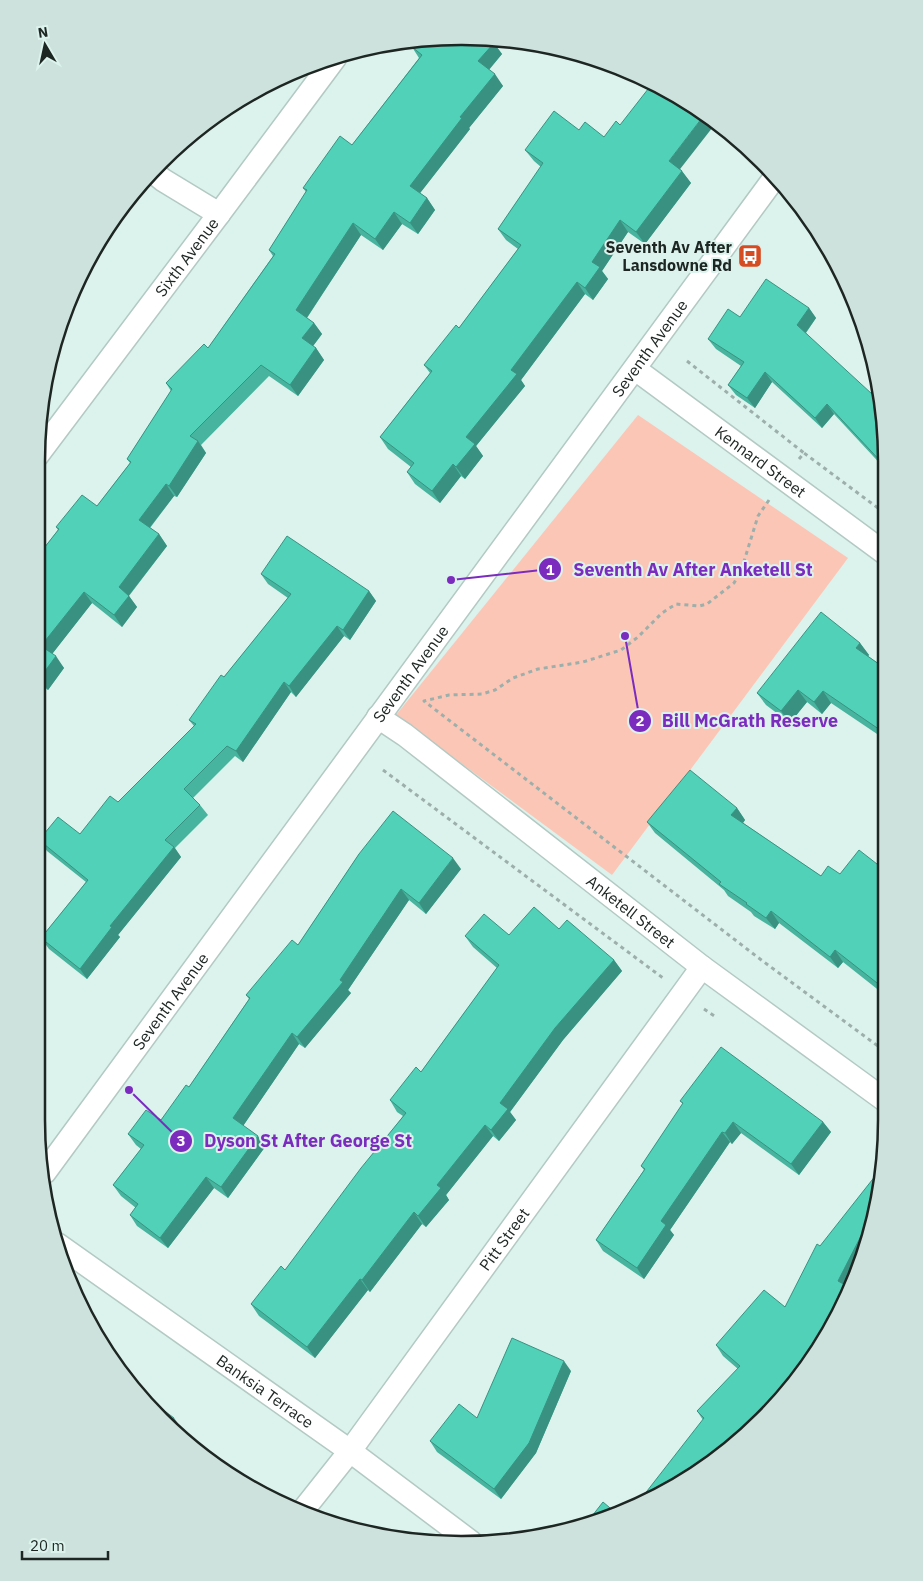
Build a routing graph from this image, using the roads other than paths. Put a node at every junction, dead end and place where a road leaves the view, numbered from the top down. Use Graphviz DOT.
graph roads {
  1 [pos="328,67"];
  2 [pos="158,176"];
  3 [pos="771,183"];
  4 [pos="220,214"];
  5 [pos="635,369"];
  6 [pos="46,445"];
  7 [pos="878,548"];
  8 [pos="378,717"];
  9 [pos="702,967"];
  10 [pos="878,1096"];
  11 [pos="48,1168"];
  12 [pos="66,1251"];
  13 [pos="350,1451"];
  14 [pos="307,1506"];
  15 [pos="463,1536"];
  1 -- 4 [label="street, Sixth Avenue"];
  2 -- 4 [label="street"];
  3 -- 5 [label="street, Seventh Avenue"];
  4 -- 6 [label="street, Sixth Avenue"];
  5 -- 7 [label="street, Kennard Street"];
  5 -- 8 [label="street, Seventh Avenue"];
  8 -- 9 [label="street, Anketell Street"];
  8 -- 11 [label="street, Seventh Avenue"];
  9 -- 10 [label="street, Anketell Street"];
  9 -- 13 [label="street, Pitt Street"];
  12 -- 13 [label="street, Banksia Terrace"];
  13 -- 14 [label="street, Pitt Street"];
  13 -- 15 [label="street, Banksia Terrace"];
}
